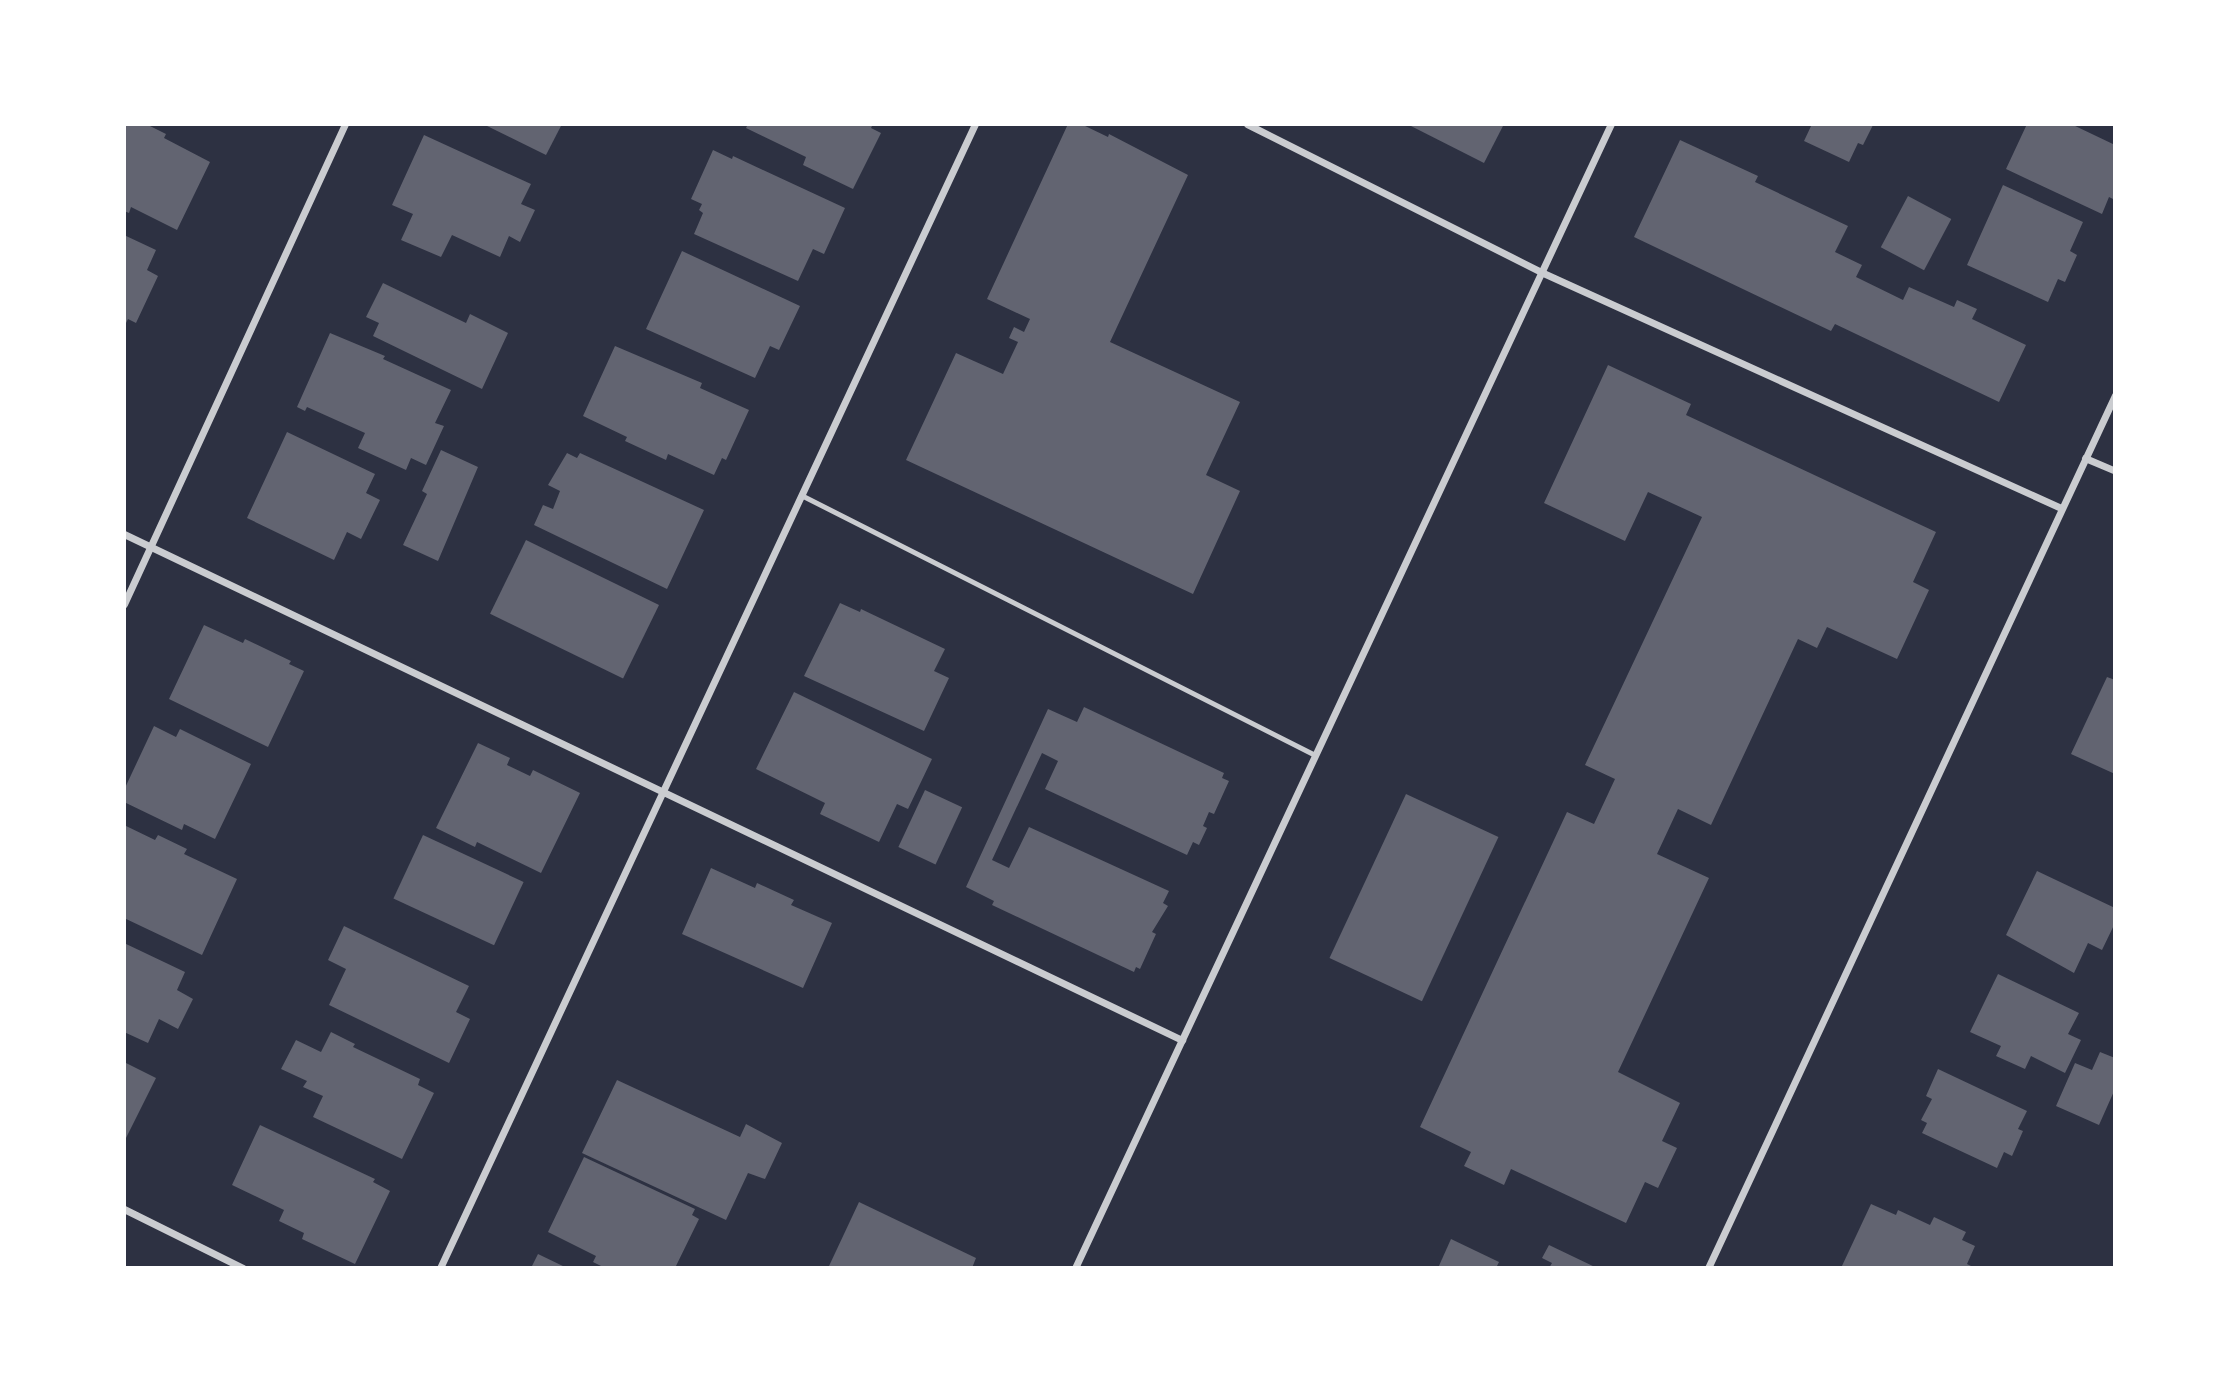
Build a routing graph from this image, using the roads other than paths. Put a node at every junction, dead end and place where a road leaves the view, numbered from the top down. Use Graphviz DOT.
graph roads {
  1 [pos="345,124"];
  2 [pos="975,124"];
  3 [pos="1247,124"];
  4 [pos="1611,124"];
  5 [pos="1541,272"];
  6 [pos="2115,395"];
  7 [pos="2085,457"];
  8 [pos="2115,471"];
  9 [pos="801,495"];
  10 [pos="2061,509"];
  11 [pos="124,534"];
  12 [pos="152,547"];
  13 [pos="124,604"];
  14 [pos="1315,755"];
  15 [pos="663,792"];
  16 [pos="1182,1040"];
  17 [pos="124,1209"];
  18 [pos="243,1268"];
  19 [pos="440,1268"];
  20 [pos="1074,1268"];
  21 [pos="1708,1268"];
  1 -- 12 [label="street"];
  2 -- 9 [label="street"];
  3 -- 5 [label="street"];
  4 -- 5 [label="street"];
  5 -- 10 [label="street"];
  5 -- 14 [label="street"];
  6 -- 7 [label="street"];
  7 -- 8 [label="street"];
  7 -- 10 [label="street"];
  9 -- 14 [label="lane"];
  9 -- 15 [label="street"];
  10 -- 21 [label="street"];
  11 -- 12 [label="street"];
  12 -- 13 [label="street"];
  12 -- 15 [label="street"];
  14 -- 16 [label="street"];
  15 -- 16 [label="street"];
  15 -- 19 [label="street"];
  16 -- 20 [label="street"];
  17 -- 18 [label="street"];
}
